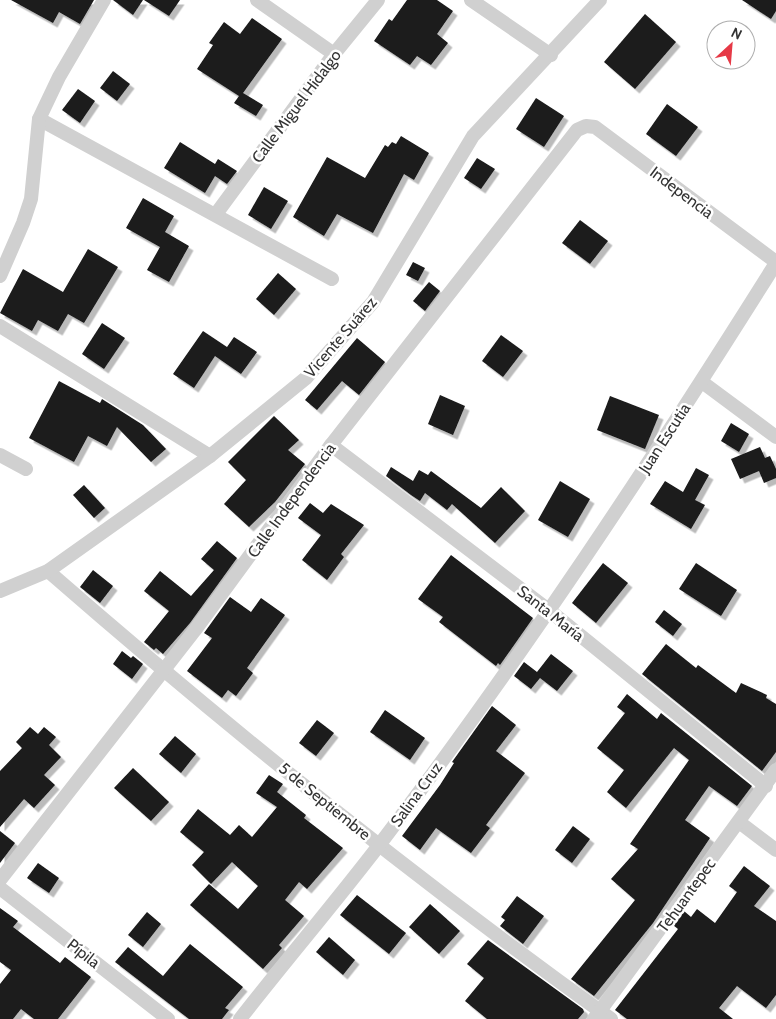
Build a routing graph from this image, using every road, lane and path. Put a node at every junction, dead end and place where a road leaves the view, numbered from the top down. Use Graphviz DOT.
graph roads {
  1 [pos="104,0"];
  2 [pos="257,0"];
  3 [pos="378,0"];
  4 [pos="471,0"];
  5 [pos="600,0"];
  6 [pos="334,54"];
  7 [pos="551,55"];
  8 [pos="39,119"];
  9 [pos="586,126"];
  10 [pos="216,214"];
  11 [pos="776,263"];
  12 [pos="0,276"];
  13 [pos="332,279"];
  14 [pos="0,326"];
  15 [pos="702,382"];
  16 [pos="776,437"];
  17 [pos="331,445"];
  18 [pos="0,455"];
  19 [pos="210,456"];
  20 [pos="26,469"];
  21 [pos="48,571"];
  22 [pos="0,591"];
  23 [pos="550,611"];
  24 [pos="163,671"];
  25 [pos="776,770"];
  26 [pos="766,786"];
  27 [pos="739,822"];
  28 [pos="379,845"];
  29 [pos="776,850"];
  30 [pos="0,880"];
  31 [pos="0,888"];
  32 [pos="602,1016"];
  33 [pos="168,1019"];
  34 [pos="240,1019"];
  1 -- 8 [label="street"];
  2 -- 6 [label="street"];
  3 -- 6 [label="street, Calle Miguel Hidalgo"];
  4 -- 7 [label="street"];
  5 -- 7 [label="street, Vicente Suárez"];
  6 -- 10 [label="street, Calle Miguel Hidalgo"];
  7 -- 19 [label="street, Vicente Suárez"];
  8 -- 10 [label="street"];
  8 -- 12 [label="street"];
  9 -- 11 [label="street, Indepencia"];
  9 -- 17 [label="street, Calle Independencia"];
  10 -- 13 [label="street"];
  11 -- 15 [label="street, Juan Escutia"];
  14 -- 19 [label="street"];
  15 -- 16 [label="street"];
  15 -- 23 [label="street, Juan Escutia"];
  17 -- 23 [label="street, Santa María"];
  17 -- 24 [label="street, Calle Independencia"];
  18 -- 20 [label="street"];
  19 -- 21 [label="street, Vicente Suárez"];
  21 -- 22 [label="street, Vicente Suárez"];
  21 -- 24 [label="street, 5 de Septiembre"];
  23 -- 26 [label="street, Santa María"];
  23 -- 28 [label="street, Salina Cruz"];
  24 -- 28 [label="street, 5 de Septiembre"];
  24 -- 30 [label="street, Calle Independencia"];
  25 -- 26 [label="street, Tehuantepec"];
  26 -- 27 [label="street, Tehuantepec"];
  27 -- 29 [label="street"];
  27 -- 32 [label="street, Tehuantepec"];
  28 -- 32 [label="street, 5 de Septiembre"];
  28 -- 34 [label="street, Salina Cruz"];
  31 -- 33 [label="street, Pípila"];
}
